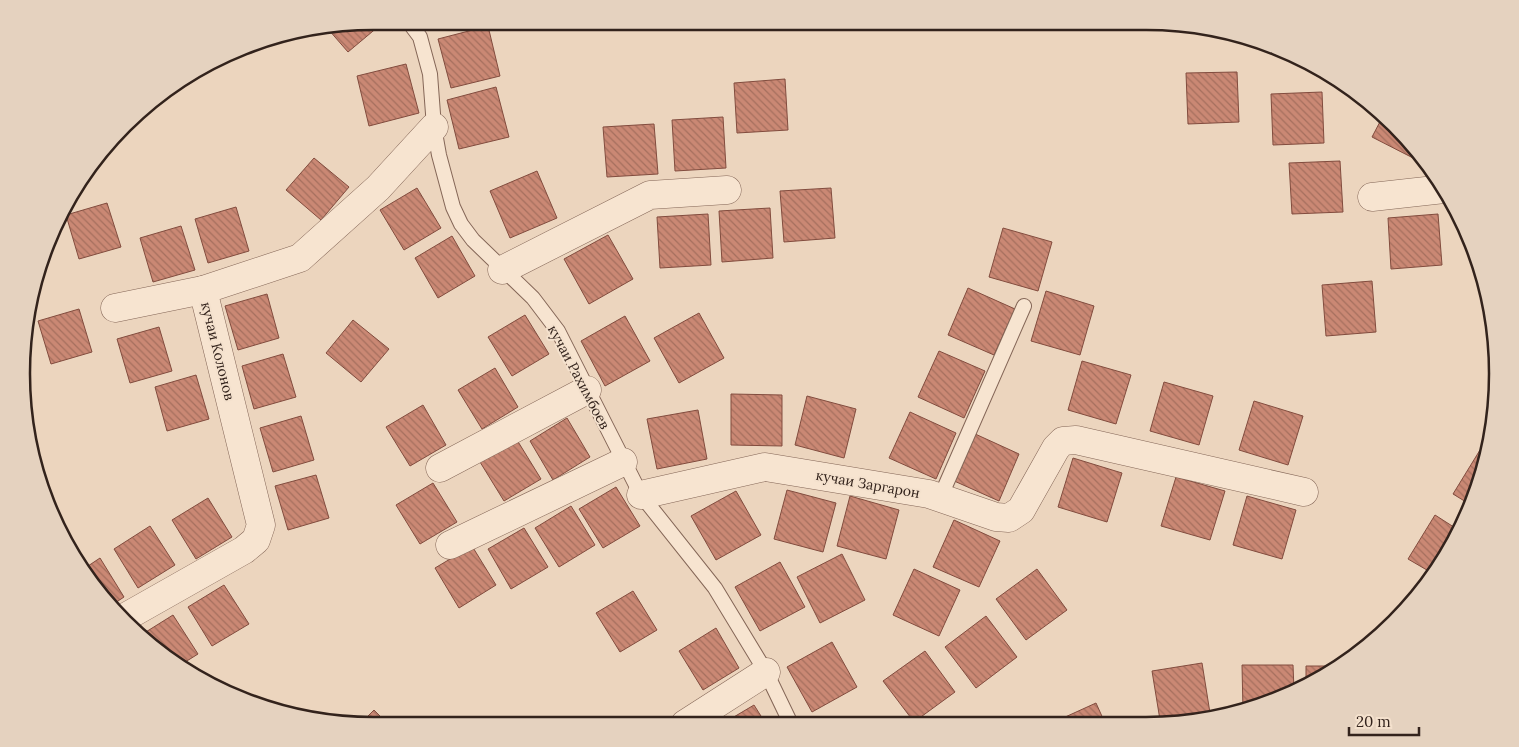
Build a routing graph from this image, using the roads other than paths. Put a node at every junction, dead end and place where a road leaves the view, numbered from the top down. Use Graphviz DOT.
graph roads {
  1 [pos="415,30"];
  2 [pos="434,128"];
  3 [pos="727,190"];
  4 [pos="1435,190"];
  5 [pos="1372,197"];
  6 [pos="502,270"];
  7 [pos="203,290"];
  8 [pos="1024,306"];
  9 [pos="115,308"];
  10 [pos="587,390"];
  11 [pos="623,462"];
  12 [pos="440,468"];
  13 [pos="1304,492"];
  14 [pos="640,495"];
  15 [pos="940,498"];
  16 [pos="450,545"];
  17 [pos="130,615"];
  18 [pos="766,672"];
  19 [pos="696,717"];
  20 [pos="788,717"];
  1 -- 2 [label="lane, кучаи Рахимбоев"];
  2 -- 6 [label="lane, кучаи Рахимбоев"];
  2 -- 7 [label="street, кучаи Колонов"];
  3 -- 6 [label="street"];
  4 -- 5 [label="street"];
  6 -- 10 [label="lane, кучаи Рахимбоев"];
  7 -- 9 [label="street"];
  7 -- 17 [label="street, кучаи Колонов"];
  8 -- 15 [label="lane"];
  10 -- 11 [label="lane, кучаи Рахимбоев"];
  10 -- 12 [label="street"];
  11 -- 14 [label="lane, кучаи Рахимбоев"];
  11 -- 16 [label="street"];
  13 -- 15 [label="street, кучаи Заргарон"];
  14 -- 15 [label="street, кучаи Заргарон"];
  14 -- 18 [label="lane, кучаи Рахимбоев"];
  18 -- 19 [label="street"];
  18 -- 20 [label="lane, кучаи Рахимбоев"];
}
